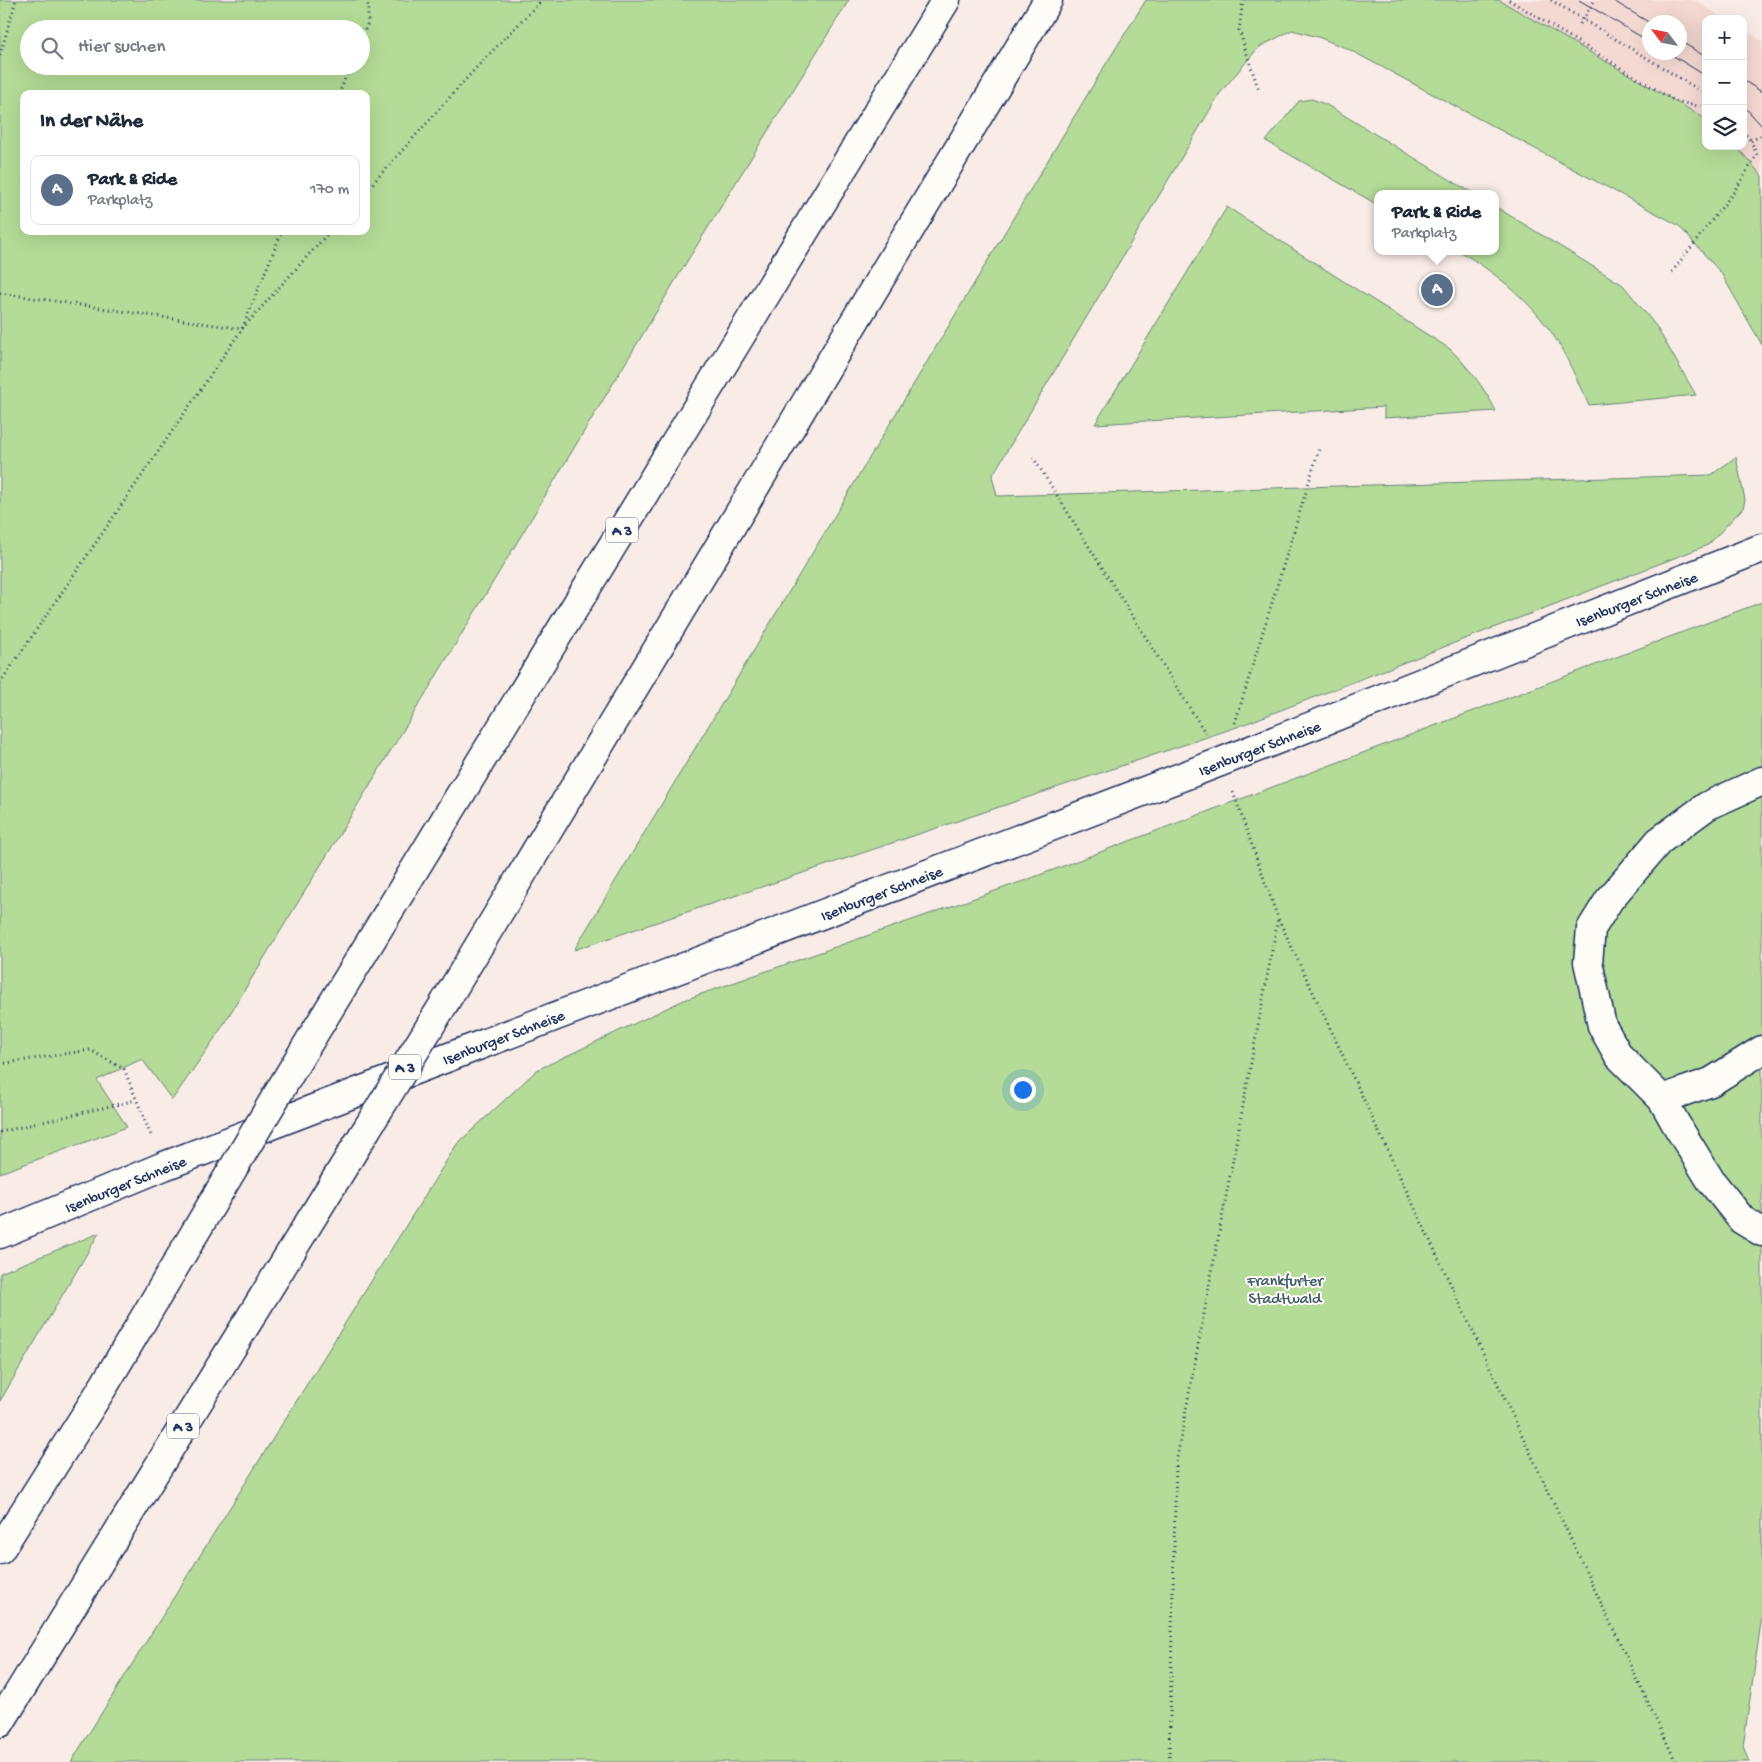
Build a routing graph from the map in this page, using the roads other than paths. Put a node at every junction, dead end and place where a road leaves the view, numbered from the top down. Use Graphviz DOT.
graph roads {
  1 [pos="946,0"];
  2 [pos="1048,0"];
  3 [pos="1762,548"];
  4 [pos="1760,785"];
  5 [pos="1762,1050"];
  6 [pos="1662,1098"];
  7 [pos="1762,1232"];
  8 [pos="0,1234"];
  9 [pos="0,1550"];
  10 [pos="1,1721"];
  1 -- 9 [label="main road, A 3, bridge"];
  2 -- 10 [label="main road, A 3, bridge"];
  3 -- 8 [label="main road, Isenburger Schneise"];
  4 -- 6 [label="main road"];
  5 -- 6 [label="main road"];
  6 -- 7 [label="main road"];
}
